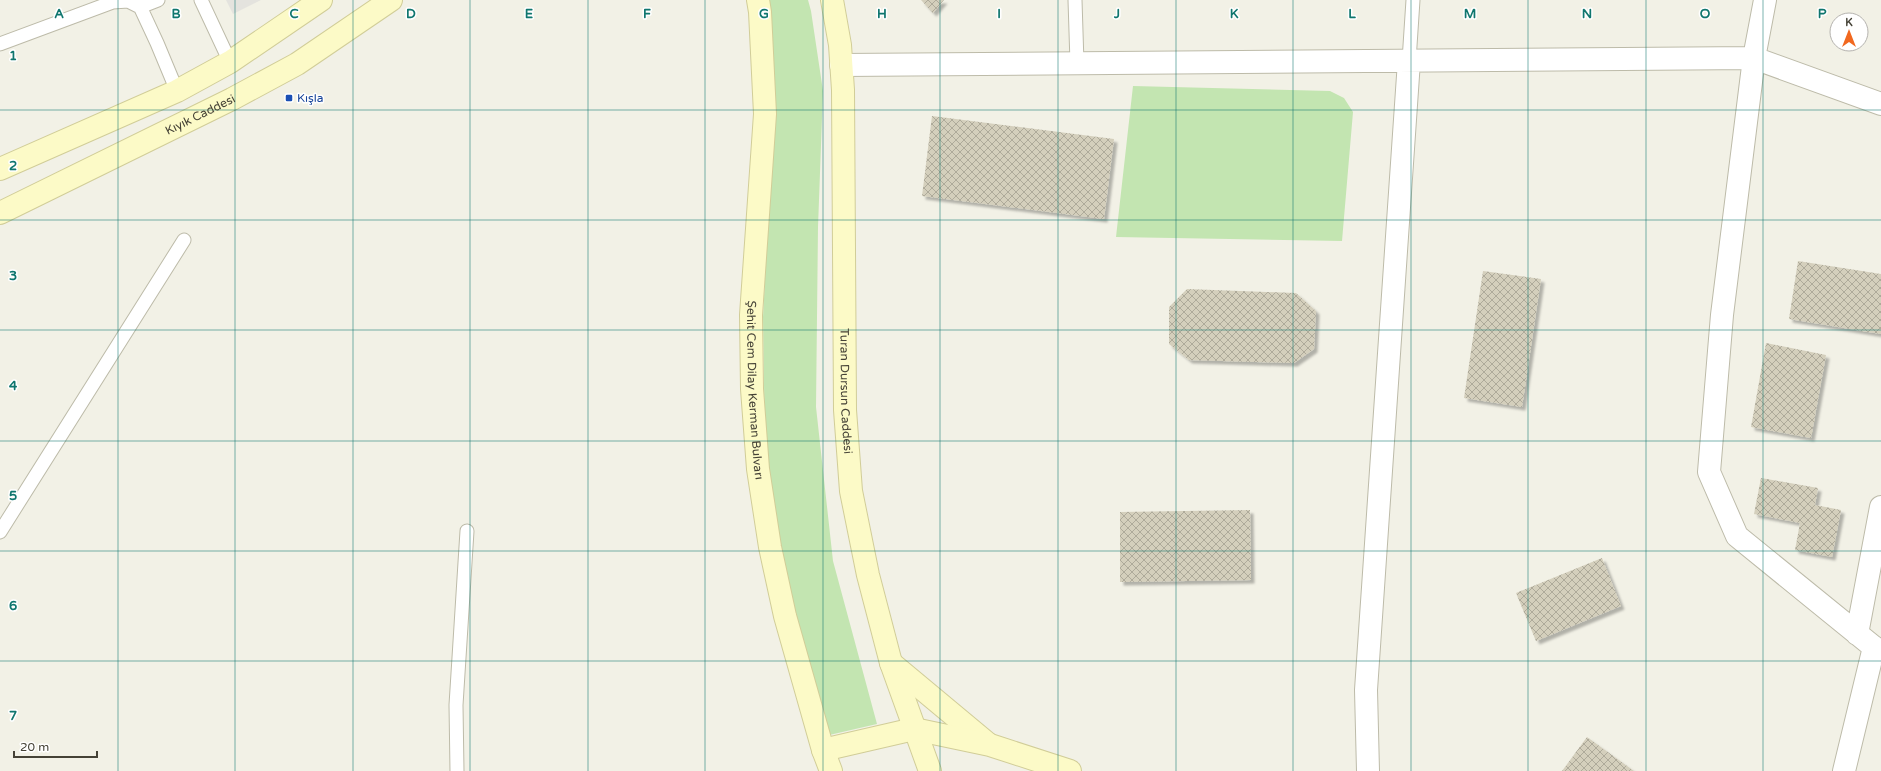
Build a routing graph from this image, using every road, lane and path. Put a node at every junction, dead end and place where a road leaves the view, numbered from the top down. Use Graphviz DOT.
graph roads {
  1 [pos="158,0"];
  2 [pos="201,0"];
  3 [pos="321,0"];
  4 [pos="391,0"];
  5 [pos="758,0"];
  6 [pos="832,0"];
  7 [pos="1075,0"];
  8 [pos="1413,0"];
  9 [pos="1765,0"];
  10 [pos="138,4"];
  11 [pos="0,44"];
  12 [pos="1754,58"];
  13 [pos="1409,61"];
  14 [pos="230,62"];
  15 [pos="1077,63"];
  16 [pos="841,65"];
  17 [pos="177,91"];
  18 [pos="1881,104"];
  19 [pos="0,169"];
  20 [pos="0,213"];
  21 [pos="184,240"];
  22 [pos="1881,507"];
  23 [pos="467,530"];
  24 [pos="0,532"];
  25 [pos="1857,634"];
  26 [pos="1877,650"];
  27 [pos="891,663"];
  28 [pos="914,729"];
  29 [pos="990,745"];
  30 [pos="823,750"];
  31 [pos="457,771"];
  32 [pos="831,771"];
  33 [pos="930,771"];
  34 [pos="1070,771"];
  35 [pos="1368,771"];
  36 [pos="1844,771"];
  1 -- 10 [label="lane"];
  2 -- 14 [label="lane"];
  3 -- 14 [label="main road"];
  4 -- 20 [label="main road, Kıyık Caddesi"];
  5 -- 30 [label="main road, Şehit Cem Dilay Kerman Bulvarı"];
  6 -- 16 [label="main road, Turan Dursun Caddesi"];
  7 -- 15 [label="lane"];
  8 -- 13 [label="lane"];
  9 -- 12 [label="street"];
  10 -- 11 [label="lane"];
  10 -- 17 [label="lane"];
  12 -- 13 [label="street"];
  12 -- 18 [label="street"];
  12 -- 25 [label="street"];
  13 -- 15 [label="street"];
  13 -- 35 [label="street"];
  14 -- 17 [label="main road"];
  15 -- 16 [label="street"];
  16 -- 27 [label="main road, Turan Dursun Caddesi"];
  17 -- 19 [label="main road"];
  21 -- 24 [label="lane"];
  22 -- 25 [label="street"];
  23 -- 31 [label="lane"];
  25 -- 26 [label="street"];
  26 -- 36 [label="street"];
  27 -- 28 [label="main road, Turan Dursun Caddesi"];
  27 -- 29 [label="main road"];
  28 -- 29 [label="main road"];
  28 -- 30 [label="main road"];
  28 -- 33 [label="main road, Turan Dursun Caddesi"];
  29 -- 34 [label="main road"];
  30 -- 32 [label="main road, Şehit Cem Dilay Kerman Bulvarı"];
}
